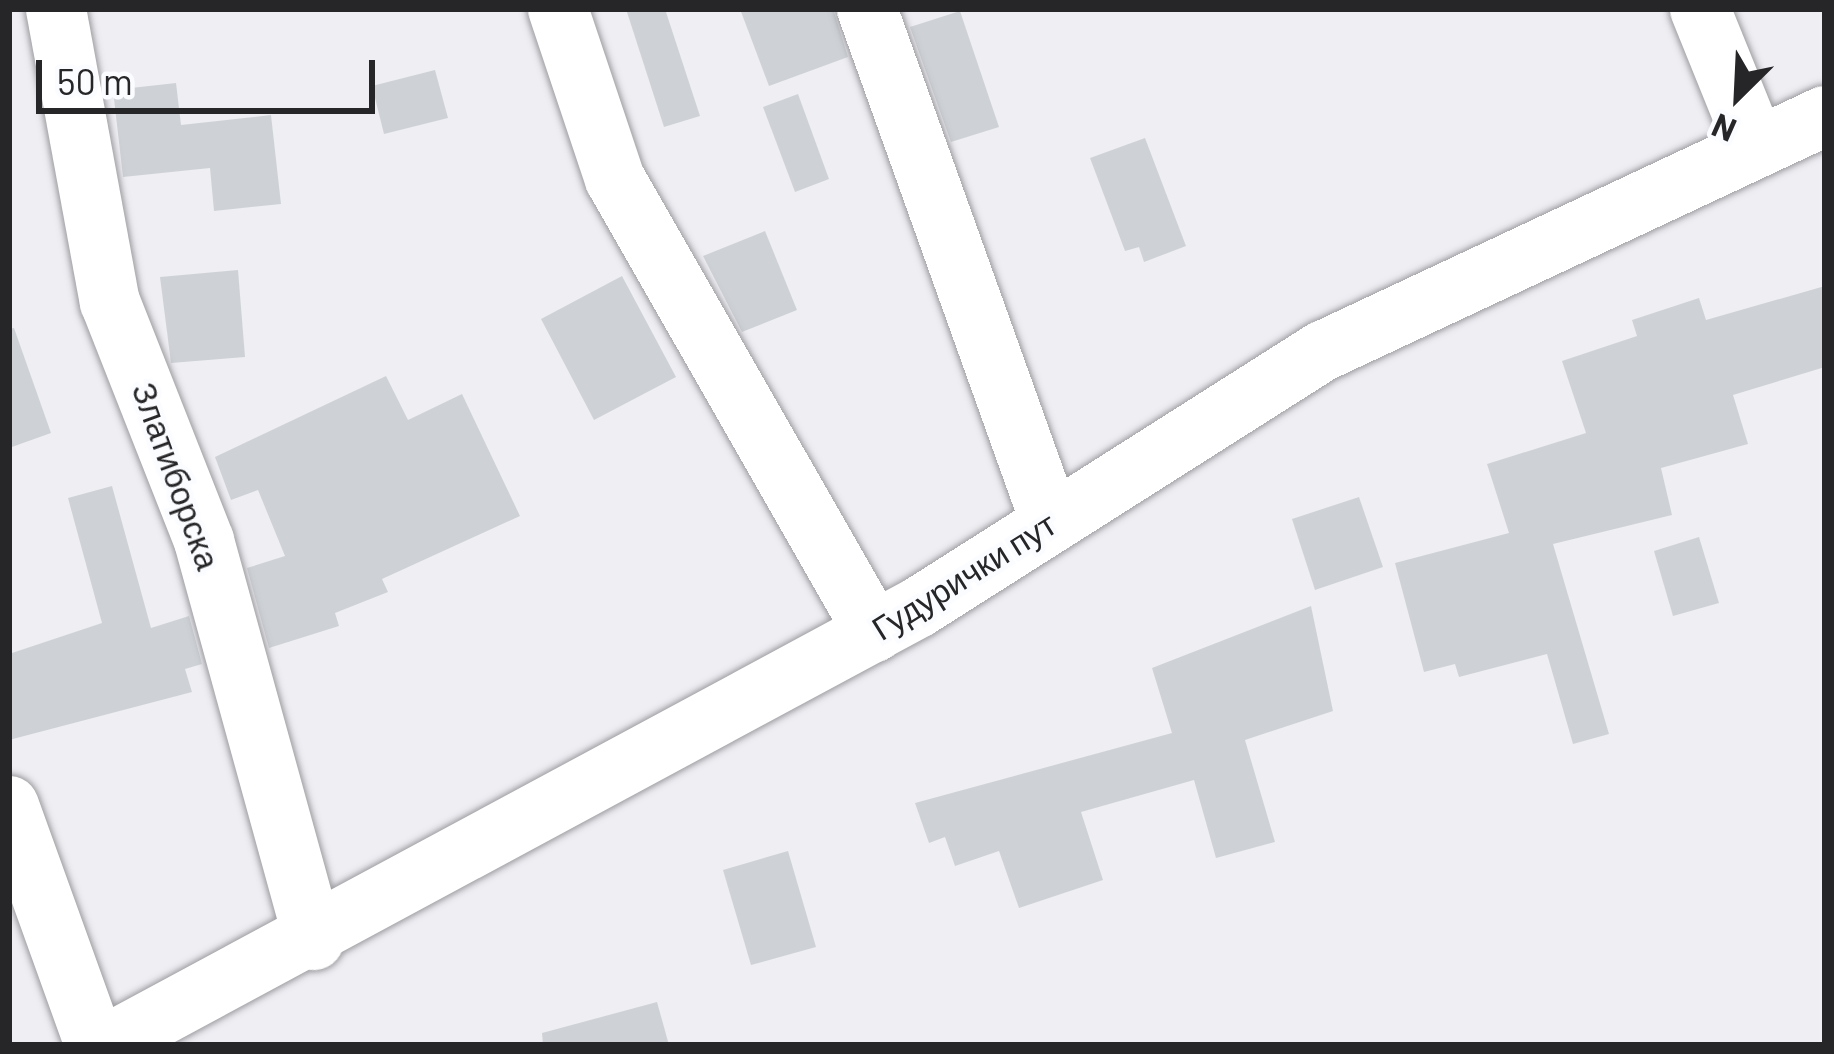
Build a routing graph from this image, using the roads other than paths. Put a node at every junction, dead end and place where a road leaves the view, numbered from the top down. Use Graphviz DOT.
graph roads {
  1 [pos="56,9"];
  2 [pos="558,9"];
  3 [pos="867,9"];
  4 [pos="1700,9"];
  5 [pos="1825,116"];
  6 [pos="1755,145"];
  7 [pos="1051,523"];
  8 [pos="874,632"];
  9 [pos="9,806"];
  10 [pos="314,940"];
  11 [pos="95,1045"];
  12 [pos="106,1045"];
  1 -- 10 [label="street, Златиборска"];
  2 -- 8 [label="street"];
  3 -- 7 [label="street"];
  4 -- 6 [label="street"];
  5 -- 6 [label="street, Гудурички пут"];
  6 -- 7 [label="street, Гудурички пут"];
  7 -- 8 [label="street, Гудурички пут"];
  8 -- 10 [label="street, Гудурички пут"];
  9 -- 11 [label="street"];
  10 -- 12 [label="street, Гудурички пут"];
}
